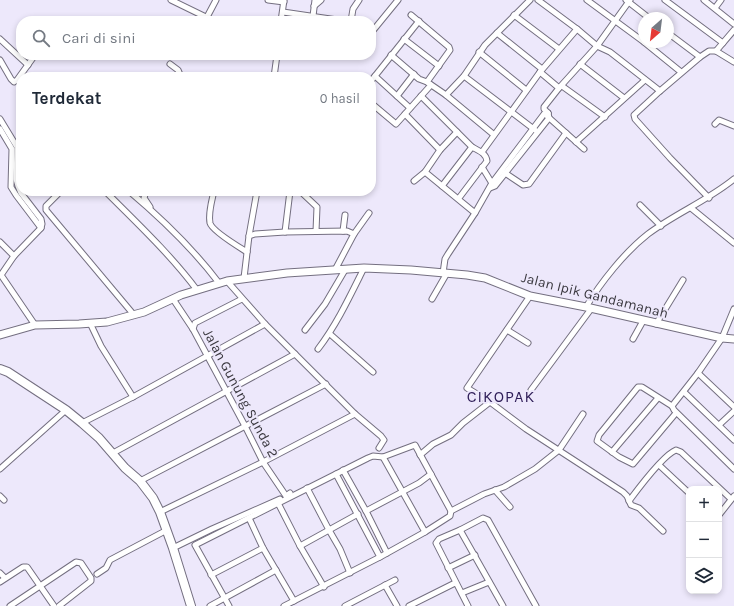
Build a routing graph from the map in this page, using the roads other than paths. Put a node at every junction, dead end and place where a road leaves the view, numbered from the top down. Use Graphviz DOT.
graph roads {
  1 [pos="171,0"];
  2 [pos="216,0"];
  3 [pos="268,0"];
  4 [pos="275,0"];
  5 [pos="315,0"];
  6 [pos="321,0"];
  7 [pos="359,0"];
  8 [pos="398,0"];
  9 [pos="530,0"];
  10 [pos="538,0"];
  11 [pos="587,0"];
  12 [pos="628,0"];
  13 [pos="665,0"];
  14 [pos="704,0"];
  15 [pos="721,0"];
  16 [pos="284,1"];
  17 [pos="314,6"];
  18 [pos="715,8"];
  19 [pos="283,12"];
  20 [pos="642,12"];
  21 [pos="411,15"];
  22 [pos="514,15"];
  23 [pos="205,16"];
  24 [pos="208,16"];
  25 [pos="282,16"];
  26 [pos="313,16"];
  27 [pos="352,16"];
  28 [pos="615,20"];
  29 [pos="419,21"];
  30 [pos="376,24"];
  31 [pos="734,24"];
  32 [pos="577,29"];
  33 [pos="734,30"];
  34 [pos="497,33"];
  35 [pos="638,37"];
  36 [pos="674,38"];
  37 [pos="0,39"];
  38 [pos="404,39"];
  39 [pos="723,43"];
  40 [pos="597,46"];
  41 [pos="651,48"];
  42 [pos="559,49"];
  43 [pos="716,51"];
  44 [pos="479,52"];
  45 [pos="16,54"];
  46 [pos="391,55"];
  47 [pos="700,57"];
  48 [pos="0,60"];
  49 [pos="23,60"];
  50 [pos="32,60"];
  51 [pos="276,60"];
  52 [pos="734,62"];
  53 [pos="170,64"];
  54 [pos="580,64"];
  55 [pos="28,65"];
  56 [pos="439,66"];
  57 [pos="541,71"];
  58 [pos="23,72"];
  59 [pos="179,72"];
  60 [pos="275,72"];
  61 [pos="681,72"];
  62 [pos="414,74"];
  63 [pos="376,75"];
  64 [pos="464,76"];
  65 [pos="376,77"];
  66 [pos="645,80"];
  67 [pos="16,81"];
  68 [pos="429,84"];
  69 [pos="561,87"];
  70 [pos="526,90"];
  71 [pos="660,91"];
  72 [pos="446,95"];
  73 [pos="397,96"];
  74 [pos="421,96"];
  75 [pos="624,98"];
  76 [pos="376,107"];
  77 [pos="410,108"];
  78 [pos="511,112"];
  79 [pos="405,114"];
  80 [pos="547,115"];
  81 [pos="605,117"];
  82 [pos="0,118"];
  83 [pos="715,124"];
  84 [pos="734,126"];
  85 [pos="0,129"];
  86 [pos="536,130"];
  87 [pos="457,132"];
  88 [pos="566,133"];
  89 [pos="493,134"];
  90 [pos="576,142"];
  91 [pos="16,145"];
  92 [pos="472,147"];
  93 [pos="584,149"];
  94 [pos="440,150"];
  95 [pos="482,152"];
  96 [pos="514,158"];
  97 [pos="482,167"];
  98 [pos="425,172"];
  99 [pos="505,173"];
  100 [pos="734,179"];
  101 [pos="414,181"];
  102 [pos="16,186"];
  103 [pos="442,186"];
  104 [pos="492,186"];
  105 [pos="11,187"];
  106 [pos="16,195"];
  107 [pos="17,196"];
  108 [pos="23,196"];
  109 [pos="56,196"];
  110 [pos="110,196"];
  111 [pos="135,196"];
  112 [pos="145,196"];
  113 [pos="213,196"];
  114 [pos="256,196"];
  115 [pos="289,196"];
  116 [pos="305,196"];
  117 [pos="459,198"];
  118 [pos="709,198"];
  119 [pos="640,205"];
  120 [pos="691,208"];
  121 [pos="369,213"];
  122 [pos="475,213"];
  123 [pos="156,215"];
  124 [pos="345,215"];
  125 [pos="661,226"];
  126 [pos="41,228"];
  127 [pos="316,231"];
  128 [pos="343,231"];
  129 [pos="285,232"];
  130 [pos="354,234"];
  131 [pos="249,236"];
  132 [pos="726,236"];
  133 [pos="722,241"];
  134 [pos="0,242"];
  135 [pos="734,243"];
  136 [pos="245,251"];
  137 [pos="14,256"];
  138 [pos="364,268"];
  139 [pos="335,270"];
  140 [pos="345,270"];
  141 [pos="445,273"];
  142 [pos="243,278"];
  143 [pos="684,280"];
  144 [pos="227,281"];
  145 [pos="219,283"];
  146 [pos="197,290"];
  147 [pos="530,296"];
  148 [pos="173,299"];
  149 [pos="242,299"];
  150 [pos="432,299"];
  151 [pos="589,308"];
  152 [pos="734,309"];
  153 [pos="134,315"];
  154 [pos="643,321"];
  155 [pos="90,323"];
  156 [pos="265,324"];
  157 [pos="656,324"];
  158 [pos="35,325"];
  159 [pos="193,329"];
  160 [pos="305,330"];
  161 [pos="507,330"];
  162 [pos="330,334"];
  163 [pos="2,335"];
  164 [pos="722,338"];
  165 [pos="632,339"];
  166 [pos="734,339"];
  167 [pos="528,343"];
  168 [pos="318,350"];
  169 [pos="295,354"];
  170 [pos="207,356"];
  171 [pos="0,369"];
  172 [pos="373,372"];
  173 [pos="698,373"];
  174 [pos="326,384"];
  175 [pos="531,390"];
  176 [pos="226,391"];
  177 [pos="684,392"];
  178 [pos="133,397"];
  179 [pos="658,398"];
  180 [pos="490,402"];
  181 [pos="672,406"];
  182 [pos="734,407"];
  183 [pos="66,410"];
  184 [pos="734,411"];
  185 [pos="676,413"];
  186 [pos="355,414"];
  187 [pos="583,414"];
  188 [pos="82,423"];
  189 [pos="718,425"];
  190 [pos="245,426"];
  191 [pos="734,440"];
  192 [pos="379,448"];
  193 [pos="559,450"];
  194 [pos="612,452"];
  195 [pos="112,453"];
  196 [pos="420,456"];
  197 [pos="383,457"];
  198 [pos="263,462"];
  199 [pos="658,465"];
  200 [pos="0,469"];
  201 [pos="734,469"];
  202 [pos="343,470"];
  203 [pos="336,474"];
  204 [pos="431,474"];
  205 [pos="140,481"];
  206 [pos="308,486"];
  207 [pos="495,490"];
  208 [pos="686,490"];
  209 [pos="402,491"];
  210 [pos="286,496"];
  211 [pos="732,497"];
  212 [pos="629,501"];
  213 [pos="278,503"];
  214 [pos="510,506"];
  215 [pos="366,511"];
  216 [pos="722,511"];
  217 [pos="160,512"];
  218 [pos="451,512"];
  219 [pos="358,514"];
  220 [pos="249,518"];
  221 [pos="167,530"];
  222 [pos="329,530"];
  223 [pos="460,530"];
  224 [pos="663,531"];
  225 [pos="425,532"];
  226 [pos="300,546"];
  227 [pos="173,548"];
  228 [pos="263,548"];
  229 [pos="387,553"];
  230 [pos="475,555"];
  231 [pos="380,557"];
  232 [pos="448,568"];
  233 [pos="276,570"];
  234 [pos="0,572"];
  235 [pos="350,573"];
  236 [pos="97,574"];
  237 [pos="211,575"];
  238 [pos="2,580"];
  239 [pos="395,580"];
  240 [pos="489,582"];
  241 [pos="455,583"];
  242 [pos="385,585"];
  243 [pos="41,586"];
  244 [pos="324,587"];
  245 [pos="462,594"];
  246 [pos="225,598"];
  247 [pos="294,601"];
  248 [pos="10,606"];
  249 [pos="54,606"];
  250 [pos="59,606"];
  251 [pos="191,606"];
  252 [pos="210,606"];
  253 [pos="229,606"];
  254 [pos="284,606"];
  255 [pos="345,606"];
  256 [pos="397,606"];
  257 [pos="409,606"];
  258 [pos="468,606"];
  259 [pos="503,606"];
  260 [pos="536,606"];
  1 -- 23 [label="street"];
  2 -- 24 [label="street"];
  3 -- 4 [label="street"];
  4 -- 16 [label="street"];
  5 -- 17 [label="street"];
  6 -- 17 [label="street"];
  7 -- 27 [label="street"];
  8 -- 30 [label="street"];
  9 -- 22 [label="street"];
  10 -- 32 [label="street"];
  11 -- 28 [label="street"];
  12 -- 20 [label="street"];
  12 -- 28 [label="street"];
  13 -- 39 [label="street"];
  14 -- 18 [label="street"];
  15 -- 18 [label="street"];
  16 -- 19 [label="street"];
  17 -- 26 [label="street"];
  18 -- 31 [label="street"];
  19 -- 25 [label="street"];
  19 -- 26 [label="street"];
  21 -- 29 [label="street"];
  22 -- 34 [label="street"];
  22 -- 42 [label="street"];
  28 -- 35 [label="street"];
  28 -- 40 [label="street"];
  29 -- 38 [label="street"];
  29 -- 56 [label="street"];
  32 -- 40 [label="street"];
  32 -- 42 [label="street"];
  33 -- 39 [label="street"];
  34 -- 44 [label="street"];
  34 -- 57 [label="street"];
  36 -- 47 [label="street"];
  37 -- 45 [label="street"];
  38 -- 46 [label="street"];
  38 -- 56 [label="street"];
  39 -- 43 [label="street"];
  40 -- 54 [label="street"];
  40 -- 66 [label="street"];
  41 -- 61 [label="street"];
  42 -- 57 [label="street"];
  43 -- 47 [label="street"];
  43 -- 52 [label="street"];
  44 -- 64 [label="street"];
  44 -- 70 [label="street"];
  46 -- 62 [label="street"];
  46 -- 63 [label="street"];
  47 -- 61 [label="street"];
  48 -- 67 [label="street"];
  49 -- 55 [label="street"];
  50 -- 55 [label="street"];
  51 -- 60 [label="street"];
  53 -- 59 [label="street"];
  54 -- 69 [label="street"];
  54 -- 75 [label="street"];
  55 -- 58 [label="street"];
  56 -- 68 [label="street"];
  57 -- 69 [label="street"];
  57 -- 70 [label="street"];
  61 -- 71 [label="street"];
  62 -- 68 [label="street"];
  62 -- 73 [label="street"];
  64 -- 72 [label="street"];
  64 -- 78 [label="street"];
  65 -- 73 [label="street"];
  66 -- 71 [label="street"];
  66 -- 75 [label="street"];
  68 -- 72 [label="street"];
  68 -- 74 [label="street"];
  69 -- 80 [label="street"];
  69 -- 81 [label="street"];
  70 -- 78 [label="street"];
  71 -- 118 [label="street"];
  72 -- 89 [label="street"];
  73 -- 77 [label="street"];
  74 -- 77 [label="street"];
  74 -- 87 [label="street"];
  75 -- 81 [label="street"];
  76 -- 79 [label="street"];
  77 -- 79 [label="street"];
  78 -- 86 [label="street"];
  78 -- 89 [label="street"];
  79 -- 94 [label="street"];
  80 -- 86 [label="street"];
  80 -- 88 [label="street"];
  81 -- 90 [label="street"];
  82 -- 91 [label="street"];
  83 -- 84 [label="street"];
  85 -- 105 [label="street"];
  86 -- 96 [label="street"];
  87 -- 92 [label="street"];
  87 -- 94 [label="street"];
  88 -- 90 [label="street"];
  88 -- 99 [label="street"];
  89 -- 95 [label="street"];
  90 -- 93 [label="street"];
  92 -- 95 [label="street"];
  92 -- 103 [label="street"];
  94 -- 98 [label="street"];
  95 -- 97 [label="street"];
  96 -- 99 [label="street"];
  96 -- 104 [label="street"];
  97 -- 104 [label="street"];
  97 -- 117 [label="street"];
  98 -- 101 [label="street"];
  98 -- 103 [label="street"];
  99 -- 104 [label="street"];
  100 -- 118 [label="street"];
  102 -- 105 [label="street"];
  103 -- 117 [label="street"];
  104 -- 122 [label="street"];
  105 -- 106 [label="street"];
  107 -- 126 [label="street"];
  108 -- 126 [label="street"];
  109 -- 153 [label="street"];
  110 -- 146 [label="street"];
  111 -- 123 [label="street"];
  112 -- 123 [label="street"];
  113 -- 136 [label="street"];
  114 -- 131 [label="street"];
  115 -- 129 [label="street"];
  116 -- 127 [label="street"];
  117 -- 122 [label="street"];
  118 -- 120 [label="street"];
  119 -- 125 [label="street"];
  120 -- 125 [label="street"];
  120 -- 132 [label="street"];
  121 -- 130 [label="street"];
  122 -- 141 [label="street"];
  123 -- 145 [label="street"];
  124 -- 128 [label="street"];
  125 -- 151 [label="street"];
  126 -- 137 [label="street"];
  127 -- 128 [label="street"];
  127 -- 129 [label="street"];
  128 -- 130 [label="street"];
  129 -- 131 [label="street"];
  130 -- 139 [label="street"];
  131 -- 136 [label="street"];
  132 -- 133 [label="street"];
  132 -- 135 [label="street"];
  134 -- 137 [label="street"];
  136 -- 142 [label="street"];
  137 -- 158 [label="street"];
  138 -- 140 [label="street, Jalan Ipik Gandamanah"];
  138 -- 141 [label="street, Jalan Ipik Gandamanah"];
  138 -- 162 [label="street"];
  139 -- 140 [label="street, Jalan Ipik Gandamanah"];
  139 -- 142 [label="street, Jalan Ipik Gandamanah"];
  140 -- 160 [label="street"];
  141 -- 147 [label="street, Jalan Ipik Gandamanah"];
  141 -- 150 [label="street"];
  142 -- 144 [label="street, Jalan Ipik Gandamanah"];
  143 -- 157 [label="street"];
  144 -- 145 [label="street, Jalan Ipik Gandamanah"];
  144 -- 149 [label="street"];
  145 -- 146 [label="street, Jalan Ipik Gandamanah"];
  146 -- 148 [label="street, Jalan Ipik Gandamanah"];
  147 -- 151 [label="street, Jalan Ipik Gandamanah"];
  147 -- 161 [label="street"];
  148 -- 153 [label="street, Jalan Ipik Gandamanah"];
  148 -- 159 [label="street"];
  149 -- 156 [label="street"];
  149 -- 159 [label="street, Jalan Gunung Sunda 2"];
  151 -- 154 [label="street, Jalan Ipik Gandamanah"];
  151 -- 175 [label="street"];
  152 -- 164 [label="street"];
  153 -- 155 [label="street, Jalan Ipik Gandamanah"];
  154 -- 157 [label="street, Jalan Ipik Gandamanah"];
  154 -- 165 [label="street"];
  155 -- 158 [label="street, Jalan Ipik Gandamanah"];
  155 -- 178 [label="street"];
  156 -- 169 [label="street"];
  156 -- 170 [label="street"];
  157 -- 164 [label="street, Jalan Ipik Gandamanah"];
  158 -- 163 [label="street, Jalan Ipik Gandamanah"];
  159 -- 170 [label="street, Jalan Gunung Sunda 2"];
  161 -- 167 [label="street"];
  161 -- 180 [label="street"];
  162 -- 168 [label="street"];
  162 -- 172 [label="street"];
  164 -- 166 [label="street, Jalan Ipik Gandamanah"];
  164 -- 173 [label="street"];
  169 -- 174 [label="street"];
  169 -- 176 [label="street"];
  170 -- 176 [label="street, Jalan Gunung Sunda 2"];
  170 -- 178 [label="street"];
  171 -- 183 [label="main road"];
  173 -- 177 [label="street"];
  173 -- 182 [label="street"];
  174 -- 186 [label="street"];
  174 -- 190 [label="street"];
  176 -- 190 [label="street, Jalan Gunung Sunda 2"];
  176 -- 195 [label="street"];
  177 -- 181 [label="street"];
  177 -- 189 [label="street"];
  178 -- 188 [label="street"];
  179 -- 181 [label="street"];
  179 -- 194 [label="street"];
  179 -- 194 [label="street"];
  180 -- 193 [label="street"];
  180 -- 196 [label="street"];
  181 -- 185 [label="street"];
  183 -- 188 [label="main road"];
  183 -- 200 [label="street"];
  184 -- 189 [label="street"];
  185 -- 194 [label="street"];
  185 -- 201 [label="street"];
  186 -- 192 [label="street"];
  186 -- 198 [label="street"];
  187 -- 193 [label="street"];
  188 -- 195 [label="main road"];
  189 -- 191 [label="street"];
  190 -- 198 [label="street, Jalan Gunung Sunda 2"];
  190 -- 205 [label="street"];
  193 -- 207 [label="street"];
  193 -- 212 [label="street"];
  195 -- 205 [label="main road"];
  196 -- 197 [label="street"];
  196 -- 204 [label="street"];
  197 -- 202 [label="street"];
  197 -- 209 [label="street"];
  198 -- 210 [label="street, Jalan Gunung Sunda 2"];
  198 -- 217 [label="street"];
  199 -- 208 [label="street"];
  199 -- 211 [label="street"];
  199 -- 212 [label="street"];
  202 -- 203 [label="street"];
  202 -- 215 [label="street"];
  203 -- 206 [label="street"];
  203 -- 219 [label="street"];
  204 -- 209 [label="street"];
  204 -- 218 [label="street"];
  205 -- 217 [label="main road"];
  206 -- 210 [label="street"];
  206 -- 213 [label="street"];
  206 -- 222 [label="street"];
  207 -- 214 [label="street"];
  207 -- 218 [label="street"];
  209 -- 215 [label="street"];
  209 -- 225 [label="street"];
  210 -- 227 [label="street"];
  211 -- 216 [label="street"];
  212 -- 224 [label="street"];
  213 -- 220 [label="street"];
  213 -- 226 [label="street"];
  215 -- 229 [label="street"];
  217 -- 221 [label="main road"];
  218 -- 225 [label="street"];
  219 -- 222 [label="street"];
  219 -- 231 [label="street"];
  220 -- 228 [label="street"];
  220 -- 237 [label="street"];
  221 -- 227 [label="main road"];
  221 -- 236 [label="street"];
  222 -- 226 [label="street"];
  222 -- 235 [label="street"];
  223 -- 230 [label="street"];
  223 -- 232 [label="street"];
  223 -- 260 [label="street"];
  225 -- 229 [label="street"];
  226 -- 244 [label="street"];
  227 -- 251 [label="main road"];
  228 -- 233 [label="street"];
  228 -- 237 [label="street"];
  229 -- 231 [label="street"];
  230 -- 232 [label="street"];
  230 -- 240 [label="street"];
  231 -- 235 [label="street"];
  232 -- 241 [label="street"];
  233 -- 246 [label="street"];
  233 -- 247 [label="street"];
  234 -- 238 [label="street"];
  235 -- 244 [label="street"];
  237 -- 246 [label="street"];
  238 -- 243 [label="street"];
  239 -- 242 [label="street"];
  240 -- 245 [label="street"];
  240 -- 259 [label="street"];
  241 -- 245 [label="street"];
  241 -- 257 [label="street"];
  242 -- 255 [label="street"];
  242 -- 256 [label="street"];
  243 -- 248 [label="street"];
  243 -- 249 [label="street"];
  243 -- 250 [label="street"];
  244 -- 247 [label="street"];
  245 -- 258 [label="street"];
  246 -- 252 [label="street"];
  246 -- 253 [label="street"];
  247 -- 254 [label="street"];
}
